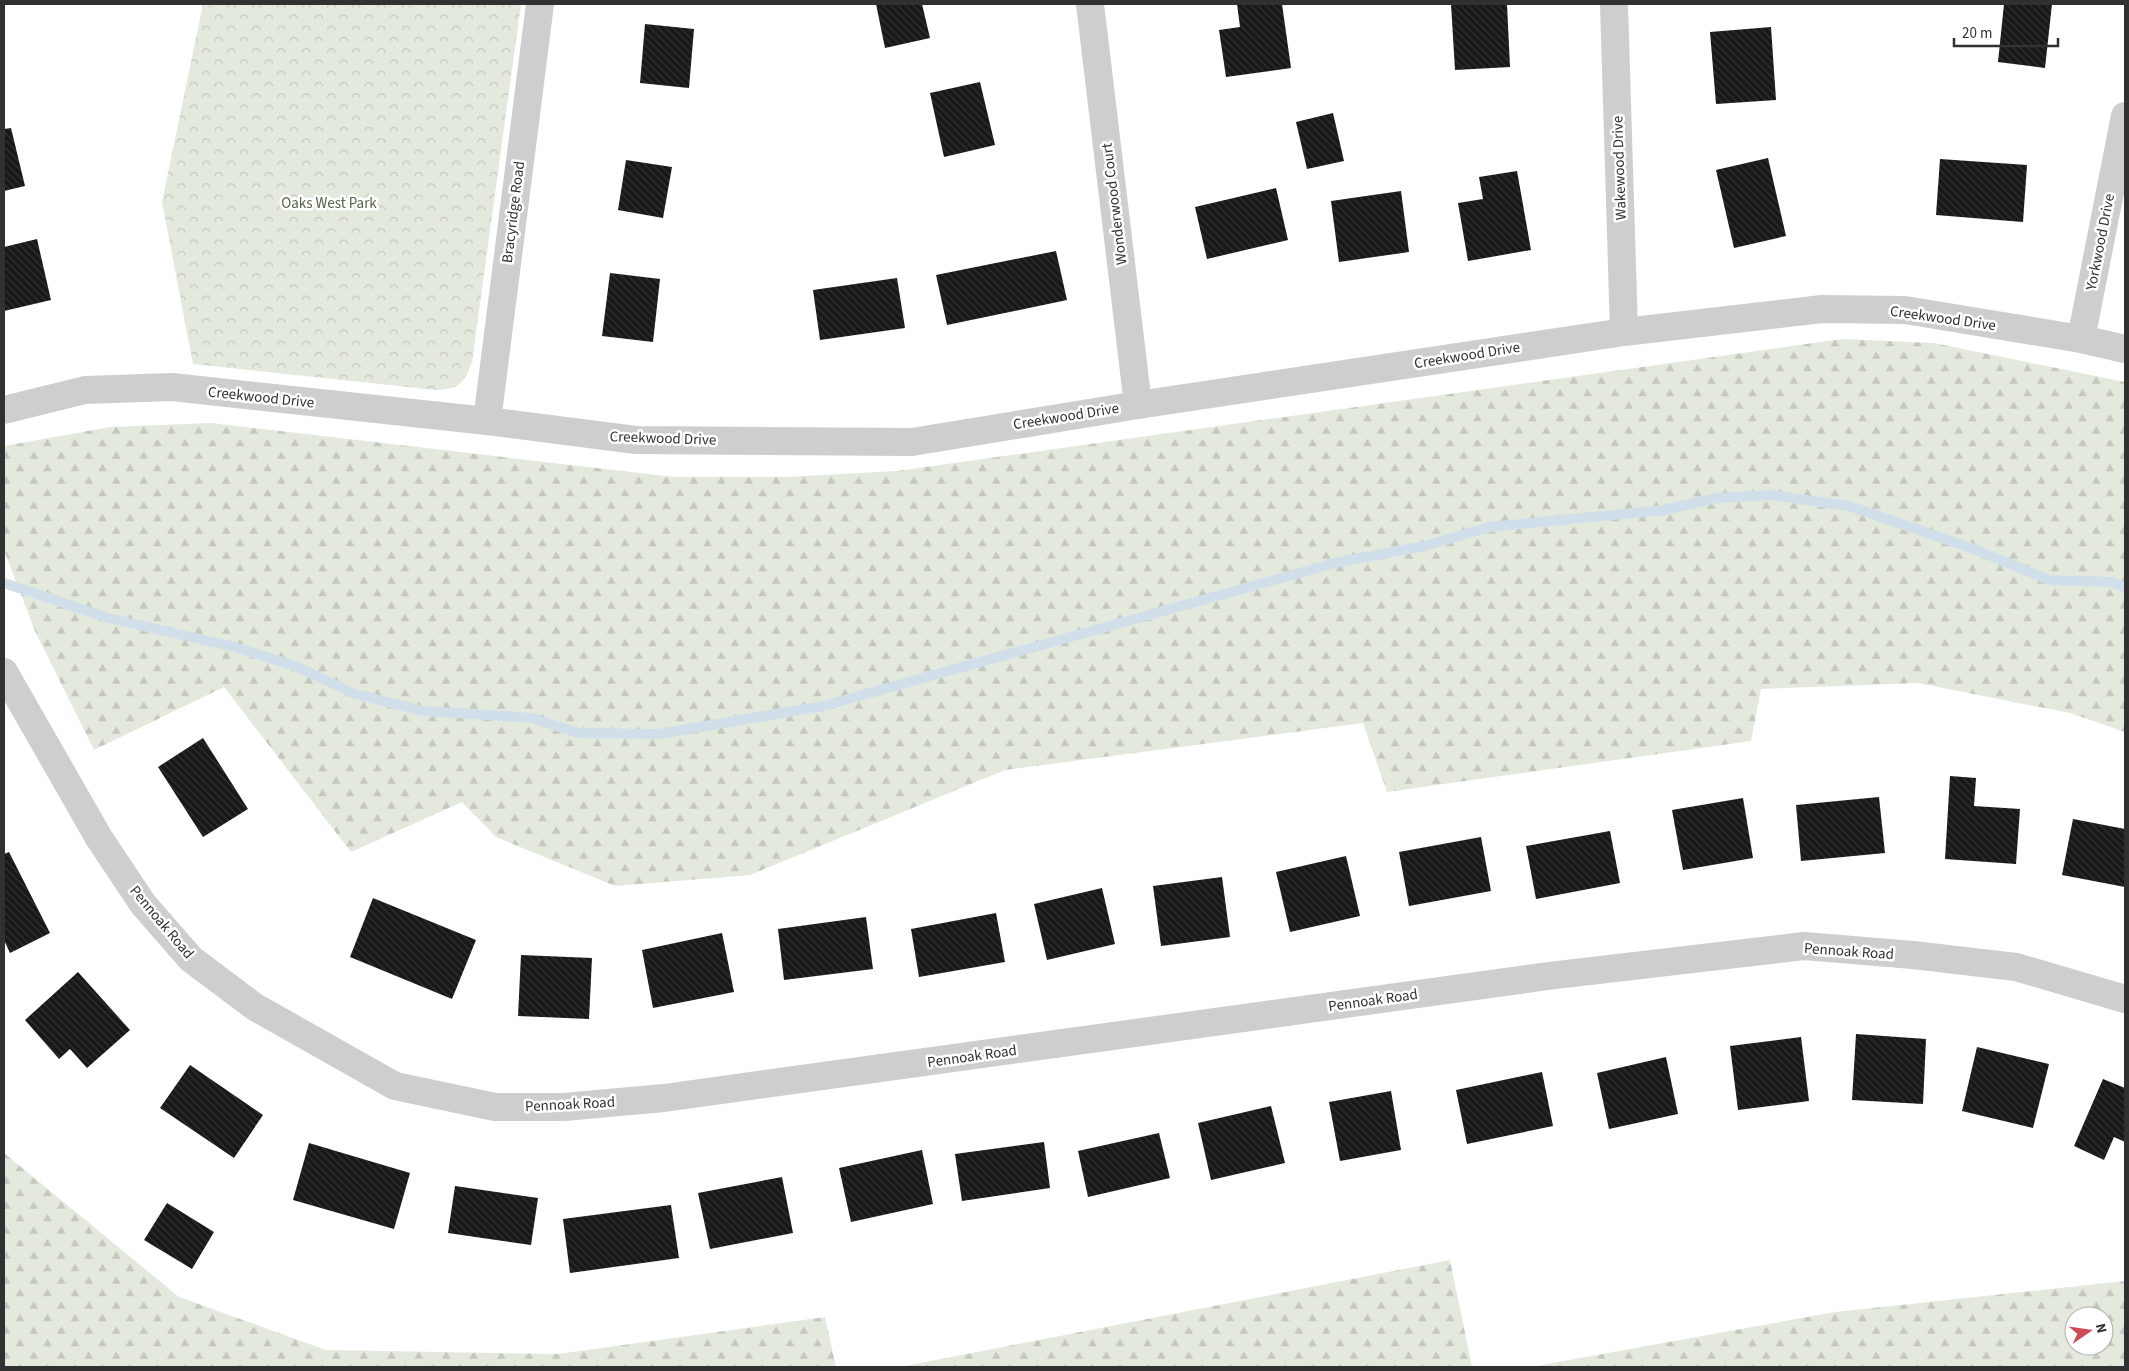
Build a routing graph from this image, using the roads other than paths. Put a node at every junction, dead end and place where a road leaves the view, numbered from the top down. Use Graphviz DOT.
graph roads {
  1 [pos="540,4"];
  2 [pos="1090,4"];
  3 [pos="1614,4"];
  4 [pos="2125,116"];
  5 [pos="1624,332"];
  6 [pos="2081,338"];
  7 [pos="2125,349"];
  8 [pos="1138,405"];
  9 [pos="4,410"];
  10 [pos="487,421"];
  11 [pos="4,672"];
  12 [pos="2125,999"];
  1 -- 10 [label="street, Bracyridge Road"];
  2 -- 8 [label="street, Wonderwood Court"];
  3 -- 5 [label="street, Wakewood Drive"];
  4 -- 6 [label="street, Yorkwood Drive"];
  5 -- 6 [label="street, Creekwood Drive"];
  5 -- 8 [label="street, Creekwood Drive"];
  6 -- 7 [label="street, Creekwood Drive"];
  8 -- 10 [label="street, Creekwood Drive"];
  9 -- 10 [label="street, Creekwood Drive"];
  11 -- 12 [label="street, Pennoak Road"];
}
